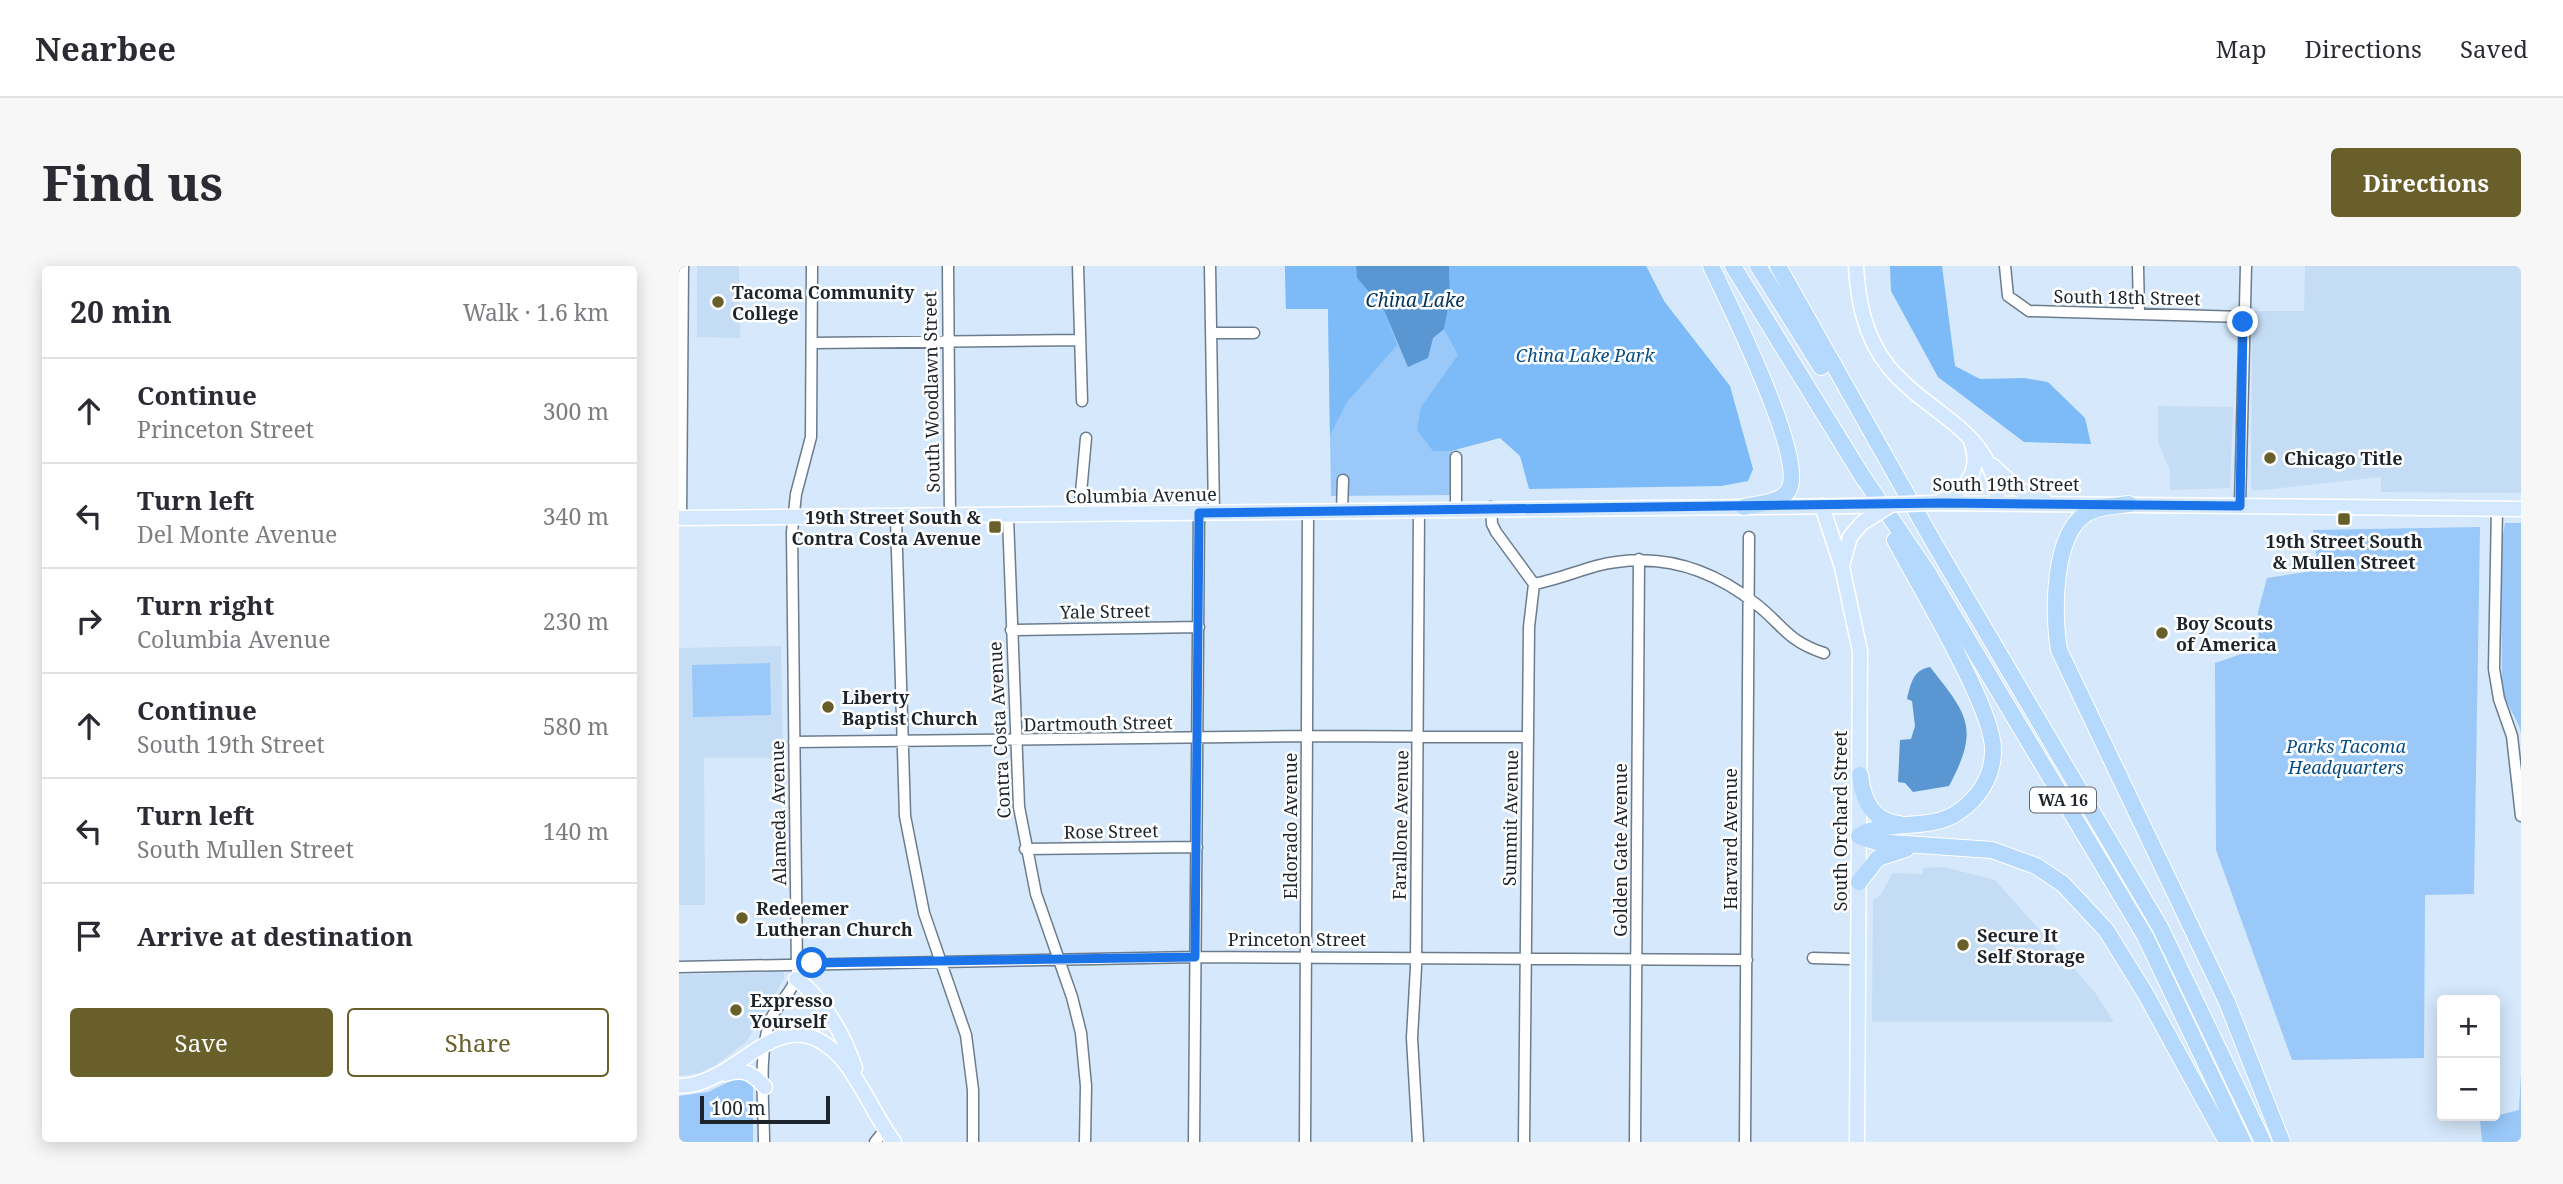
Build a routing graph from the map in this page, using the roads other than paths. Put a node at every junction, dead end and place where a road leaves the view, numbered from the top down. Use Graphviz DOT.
graph roads {
  1 [pos="683,266"];
  2 [pos="812,266"];
  3 [pos="948,266"];
  4 [pos="1078,266"];
  5 [pos="1210,266"];
  6 [pos="1711,266"];
  7 [pos="1733,266"];
  8 [pos="1758,266"];
  9 [pos="1777,266"];
  10 [pos="1856,266"];
  11 [pos="2005,266"];
  12 [pos="2138,266"];
  13 [pos="2246,266"];
  14 [pos="2139,313"];
  15 [pos="2243,317"];
  16 [pos="1211,333"];
  17 [pos="1254,333"];
  18 [pos="1079,340"];
  19 [pos="949,342"];
  20 [pos="813,343"];
  21 [pos="1082,401"];
  22 [pos="1969,436"];
  23 [pos="1086,438"];
  24 [pos="1456,457"];
  25 [pos="1988,461"];
  26 [pos="1859,471"];
  27 [pos="1343,480"];
  28 [pos="1940,502"];
  29 [pos="1998,503"];
  30 [pos="2053,504"];
  31 [pos="1891,505"];
  32 [pos="2129,505"];
  33 [pos="1822,506"];
  34 [pos="2240,506"];
  35 [pos="1491,507"];
  36 [pos="1744,507"];
  37 [pos="1456,508"];
  38 [pos="2497,508"];
  39 [pos="1419,509"];
  40 [pos="2521,509"];
  41 [pos="1342,510"];
  42 [pos="1308,511"];
  43 [pos="1207,513"];
  44 [pos="1079,515"];
  45 [pos="792,517"];
  46 [pos="950,517"];
  47 [pos="1008,517"];
  48 [pos="680,518"];
  49 [pos="896,518"];
  50 [pos="1749,537"];
  51 [pos="1934,543"];
  52 [pos="1639,559"];
  53 [pos="1842,567"];
  54 [pos="1534,584"];
  55 [pos="1750,600"];
  56 [pos="1199,626"];
  57 [pos="1011,630"];
  58 [pos="1824,653"];
  59 [pos="1308,736"];
  60 [pos="2517,736"];
  61 [pos="1419,737"];
  62 [pos="1528,737"];
  63 [pos="1198,738"];
  64 [pos="1015,742"];
  65 [pos="794,743"];
  66 [pos="901,743"];
  67 [pos="1860,775"];
  68 [pos="2521,816"];
  69 [pos="1860,818"];
  70 [pos="1908,825"];
  71 [pos="1860,836"];
  72 [pos="1939,845"];
  73 [pos="1197,847"];
  74 [pos="1025,849"];
  75 [pos="1859,882"];
  76 [pos="1195,957"];
  77 [pos="1306,957"];
  78 [pos="1416,957"];
  79 [pos="1525,958"];
  80 [pos="1813,958"];
  81 [pos="1059,959"];
  82 [pos="1636,959"];
  83 [pos="1851,959"];
  84 [pos="1747,960"];
  85 [pos="941,961"];
  86 [pos="797,964"];
  87 [pos="679,967"];
  88 [pos="1858,974"];
  89 [pos="796,979"];
  90 [pos="765,1042"];
  91 [pos="720,1075"];
  92 [pos="679,1086"];
  93 [pos="765,1087"];
  94 [pos="867,1103"];
  95 [pos="890,1136"];
  96 [pos="764,1142"];
  97 [pos="875,1142"];
  98 [pos="973,1142"];
  99 [pos="1085,1142"];
  100 [pos="1194,1142"];
  101 [pos="1305,1142"];
  102 [pos="1418,1142"];
  103 [pos="1524,1142"];
  104 [pos="1635,1142"];
  105 [pos="1745,1142"];
  106 [pos="1857,1142"];
  107 [pos="2227,1142"];
  108 [pos="2243,1142"];
  109 [pos="2263,1142"];
  110 [pos="2282,1142"];
  1 -- 48 [label="street"];
  2 -- 20 [label="street, Alameda Avenue"];
  3 -- 19 [label="street, South Woodlawn Street"];
  4 -- 18 [label="street"];
  5 -- 16 [label="street"];
  6 -- 36 [label="highway"];
  7 -- 26 [label="highway, WA 16"];
  8 -- 51 [label="highway, WA 16"];
  9 -- 51 [label="highway"];
  10 -- 22 [label="main road"];
  11 -- 14 [label="street, South 18th Street"];
  12 -- 14 [label="street"];
  13 -- 15 [label="street"];
  14 -- 15 [label="street, South 18th Street"];
  15 -- 34 [label="street"];
  16 -- 17 [label="street"];
  16 -- 43 [label="street"];
  18 -- 19 [label="street"];
  18 -- 21 [label="street"];
  19 -- 20 [label="street"];
  19 -- 46 [label="street, South Woodlawn Street"];
  20 -- 45 [label="street, Alameda Avenue"];
  22 -- 25 [label="main road"];
  22 -- 28 [label="main road"];
  23 -- 44 [label="street"];
  24 -- 37 [label="street"];
  25 -- 29 [label="main road"];
  25 -- 30 [label="main road"];
  26 -- 70 [label="highway"];
  26 -- 108 [label="highway, WA 16"];
  27 -- 41 [label="street"];
  28 -- 29 [label="main road, South 19th Street"];
  28 -- 31 [label="main road, South 19th Street, bridge"];
  29 -- 30 [label="main road, South 19th Street"];
  30 -- 32 [label="main road, South 19th Street"];
  31 -- 33 [label="main road, South 19th Street, bridge"];
  31 -- 53 [label="main road, bridge"];
  32 -- 34 [label="main road, South 19th Street"];
  32 -- 110 [label="highway"];
  33 -- 36 [label="main road, South 19th Street"];
  33 -- 53 [label="main road, South Orchard Street"];
  34 -- 38 [label="main road, South 19th Street"];
  35 -- 36 [label="main road, South 19th Street"];
  35 -- 37 [label="main road, Columbia Avenue"];
  35 -- 54 [label="street"];
  37 -- 39 [label="main road, Columbia Avenue"];
  38 -- 40 [label="main road, South 19th Street"];
  38 -- 60 [label="street"];
  39 -- 41 [label="main road, Columbia Avenue"];
  39 -- 61 [label="street, Farallone Avenue"];
  41 -- 42 [label="main road, Columbia Avenue"];
  42 -- 43 [label="main road, Columbia Avenue"];
  42 -- 59 [label="street, Eldorado Avenue"];
  43 -- 44 [label="main road, Columbia Avenue"];
  43 -- 56 [label="street"];
  44 -- 47 [label="main road, Columbia Avenue"];
  45 -- 48 [label="main road"];
  45 -- 49 [label="main road, Columbia Avenue"];
  45 -- 65 [label="street, Alameda Avenue"];
  46 -- 47 [label="main road, Columbia Avenue"];
  46 -- 49 [label="main road, Columbia Avenue"];
  47 -- 57 [label="street, Contra Costa Avenue"];
  49 -- 66 [label="street"];
  50 -- 55 [label="street, Harvard Avenue"];
  51 -- 109 [label="highway, WA 16"];
  52 -- 54 [label="street"];
  52 -- 55 [label="street"];
  52 -- 82 [label="street, Golden Gate Avenue"];
  53 -- 67 [label="main road, South Orchard Street"];
  54 -- 62 [label="street, Summit Avenue"];
  55 -- 58 [label="street"];
  55 -- 84 [label="street, Harvard Avenue"];
  56 -- 57 [label="street, Yale Street"];
  56 -- 63 [label="street"];
  57 -- 64 [label="street, Contra Costa Avenue"];
  59 -- 61 [label="street, Dartmouth Street"];
  59 -- 63 [label="street, Dartmouth Street"];
  59 -- 77 [label="street, Eldorado Avenue"];
  60 -- 68 [label="street"];
  61 -- 62 [label="street, Dartmouth Street"];
  61 -- 78 [label="street, Farallone Avenue"];
  62 -- 79 [label="street, Summit Avenue"];
  63 -- 64 [label="street, Dartmouth Street"];
  63 -- 73 [label="street"];
  64 -- 66 [label="street, Dartmouth Street"];
  64 -- 74 [label="street, Contra Costa Avenue"];
  65 -- 66 [label="street, Dartmouth Street"];
  65 -- 86 [label="street, Alameda Avenue"];
  66 -- 85 [label="street"];
  67 -- 69 [label="main road, South Orchard Street"];
  67 -- 70 [label="highway"];
  69 -- 71 [label="main road, South Orchard Street"];
  69 -- 83 [label="main road"];
  70 -- 71 [label="highway"];
  71 -- 72 [label="highway"];
  71 -- 75 [label="main road, South Orchard Street"];
  72 -- 75 [label="highway"];
  72 -- 107 [label="highway"];
  73 -- 74 [label="street, Rose Street"];
  73 -- 76 [label="street"];
  74 -- 81 [label="street, Contra Costa Avenue"];
  75 -- 88 [label="main road, South Orchard Street"];
  76 -- 77 [label="street, Princeton Street"];
  76 -- 81 [label="street, Princeton Street"];
  76 -- 100 [label="street"];
  77 -- 78 [label="street, Princeton Street"];
  77 -- 101 [label="street, Eldorado Avenue"];
  78 -- 79 [label="street, Princeton Street"];
  78 -- 102 [label="street, Farallone Avenue"];
  79 -- 82 [label="street, Princeton Street"];
  79 -- 103 [label="street, Summit Avenue"];
  80 -- 83 [label="street"];
  81 -- 85 [label="street, Princeton Street"];
  81 -- 99 [label="street, Contra Costa Avenue"];
  82 -- 84 [label="street, Princeton Street"];
  82 -- 104 [label="street, Golden Gate Avenue"];
  83 -- 88 [label="main road"];
  84 -- 105 [label="street, Harvard Avenue"];
  85 -- 86 [label="street, Princeton Street"];
  85 -- 98 [label="street"];
  86 -- 87 [label="street, Princeton Street"];
  86 -- 89 [label="street, Alameda Avenue"];
  88 -- 106 [label="main road, South Orchard Street"];
  89 -- 90 [label="street, Alameda Avenue"];
  89 -- 94 [label="main road"];
  90 -- 91 [label="main road"];
  90 -- 93 [label="street, Alameda Avenue"];
  90 -- 94 [label="main road"];
  91 -- 92 [label="main road"];
  91 -- 93 [label="main road"];
  93 -- 96 [label="street, Alameda Avenue"];
  94 -- 95 [label="main road"];
  95 -- 97 [label="street"];
}
